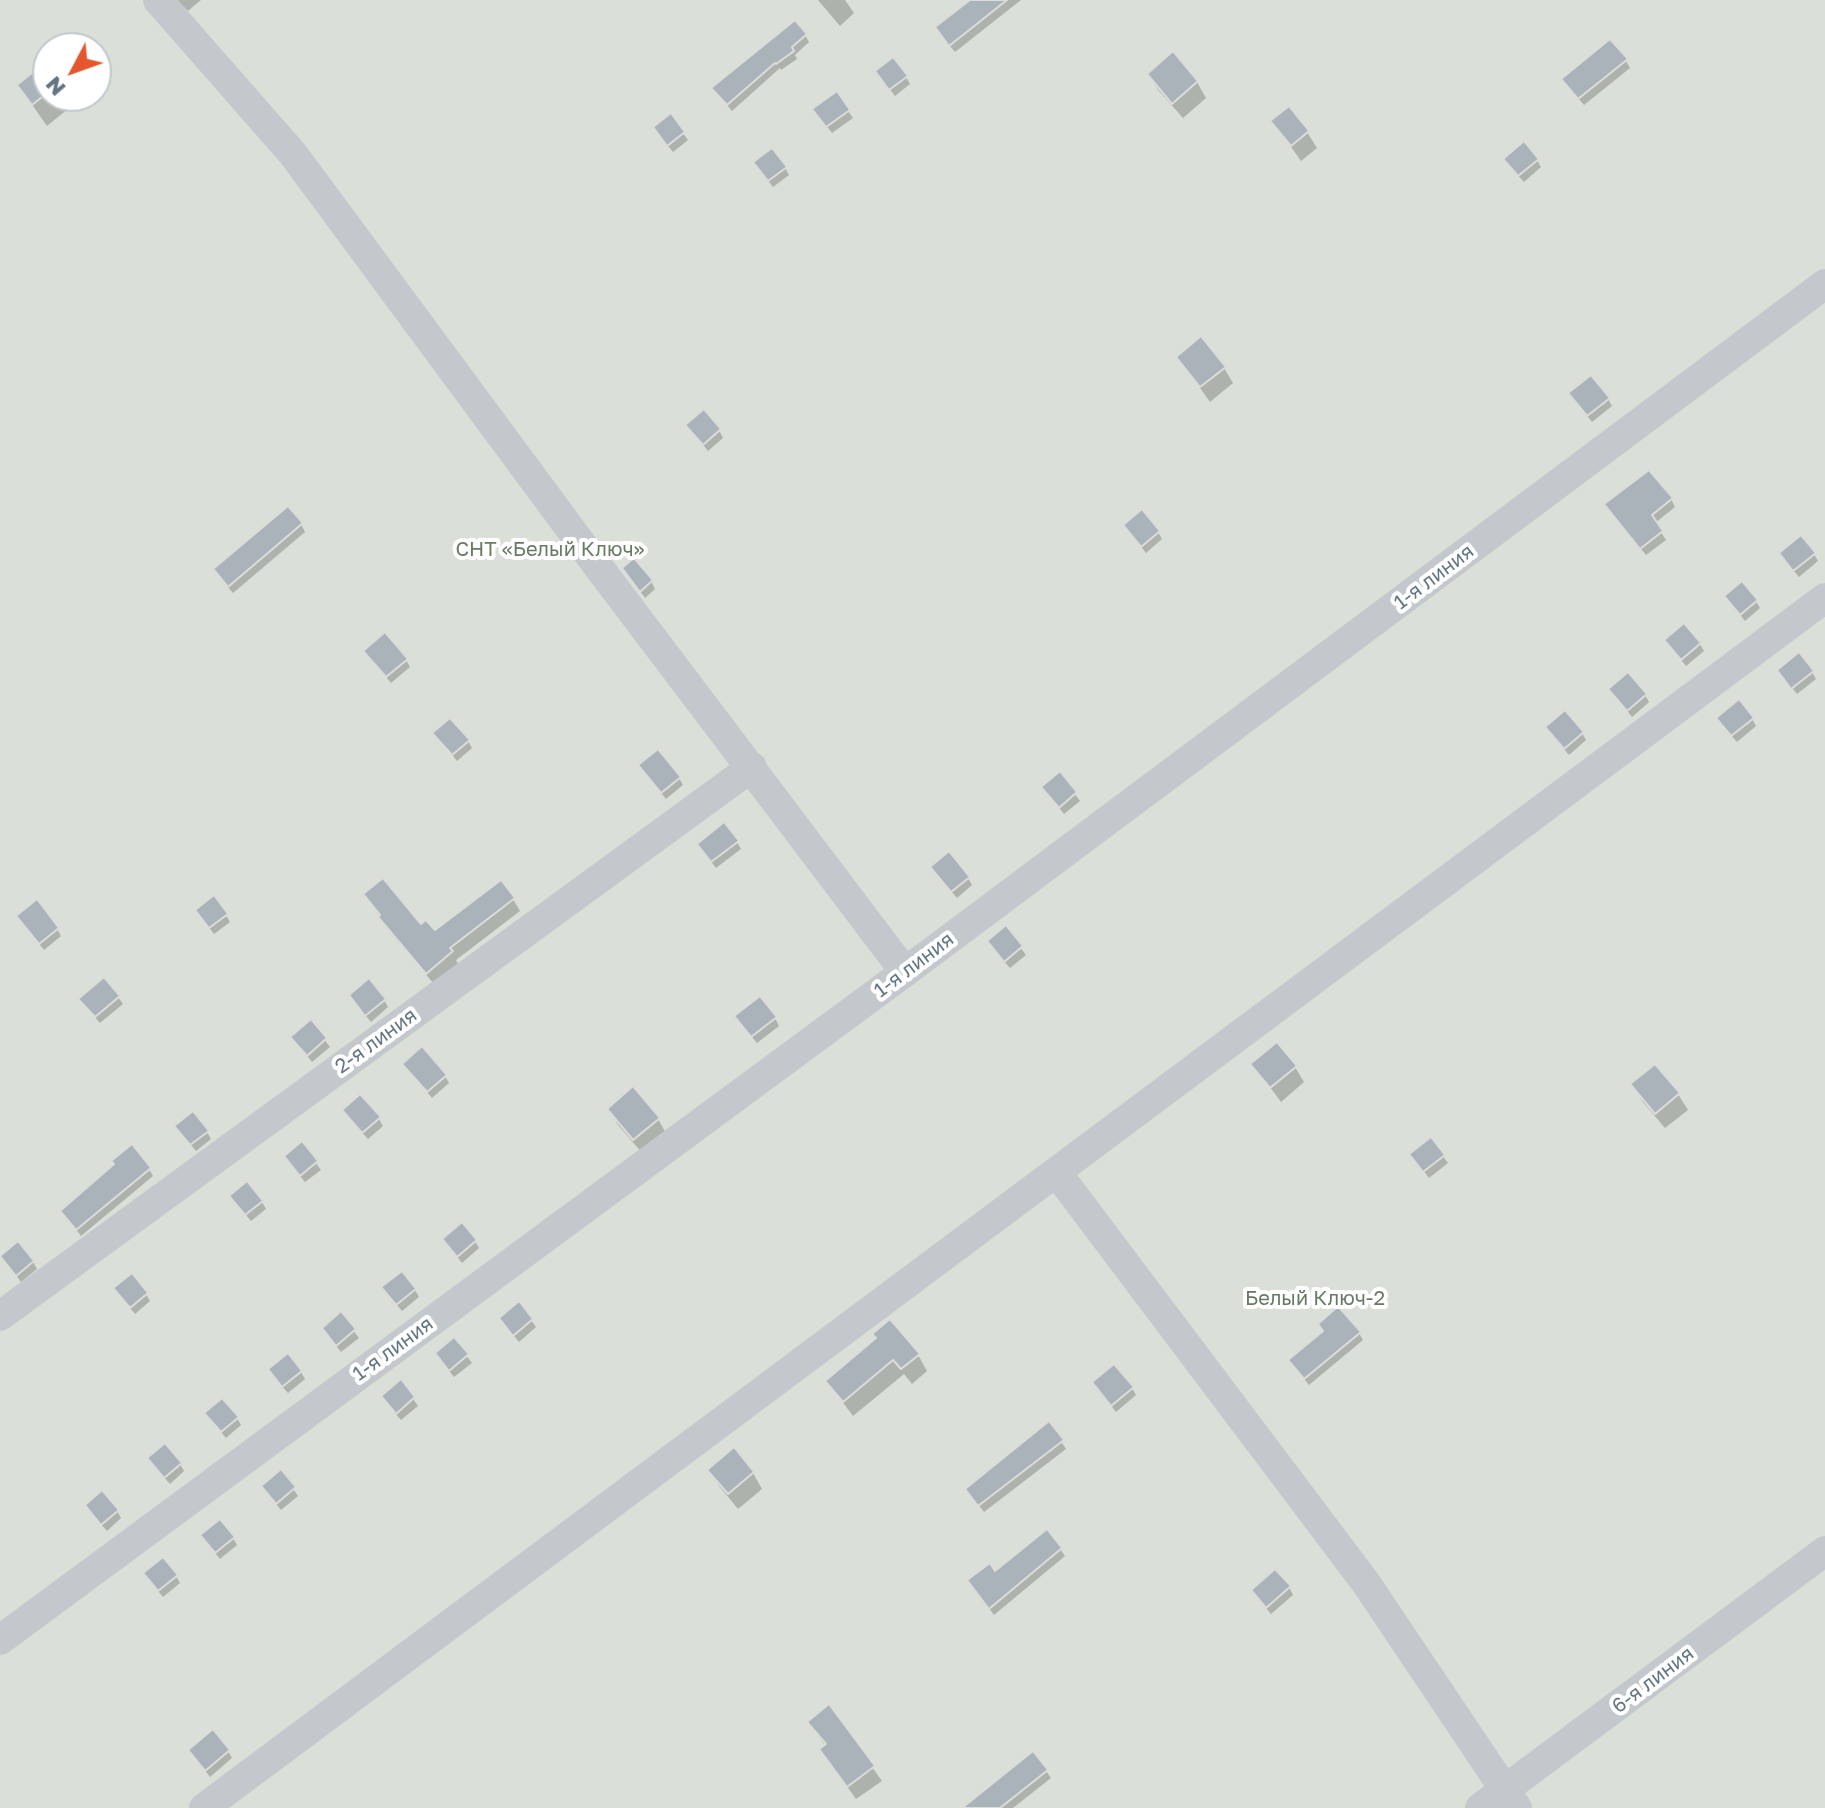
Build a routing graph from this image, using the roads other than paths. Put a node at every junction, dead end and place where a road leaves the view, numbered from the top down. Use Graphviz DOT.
graph roads {
  1 [pos="158,0"];
  2 [pos="1825,284"];
  3 [pos="1825,598"];
  4 [pos="752,767"];
  5 [pos="905,972"];
  6 [pos="1057,1173"];
  7 [pos="0,1316"];
  8 [pos="1825,1551"];
  9 [pos="0,1640"];
  10 [pos="1500,1802"];
  11 [pos="204,1808"];
  1 -- 4 [label="street"];
  2 -- 5 [label="street, 1-я линия"];
  3 -- 6 [label="street"];
  4 -- 5 [label="street"];
  4 -- 7 [label="street, 2-я линия"];
  5 -- 9 [label="street, 1-я линия"];
  6 -- 10 [label="street"];
  6 -- 11 [label="street"];
  8 -- 10 [label="street, 6-я линия"];
}
